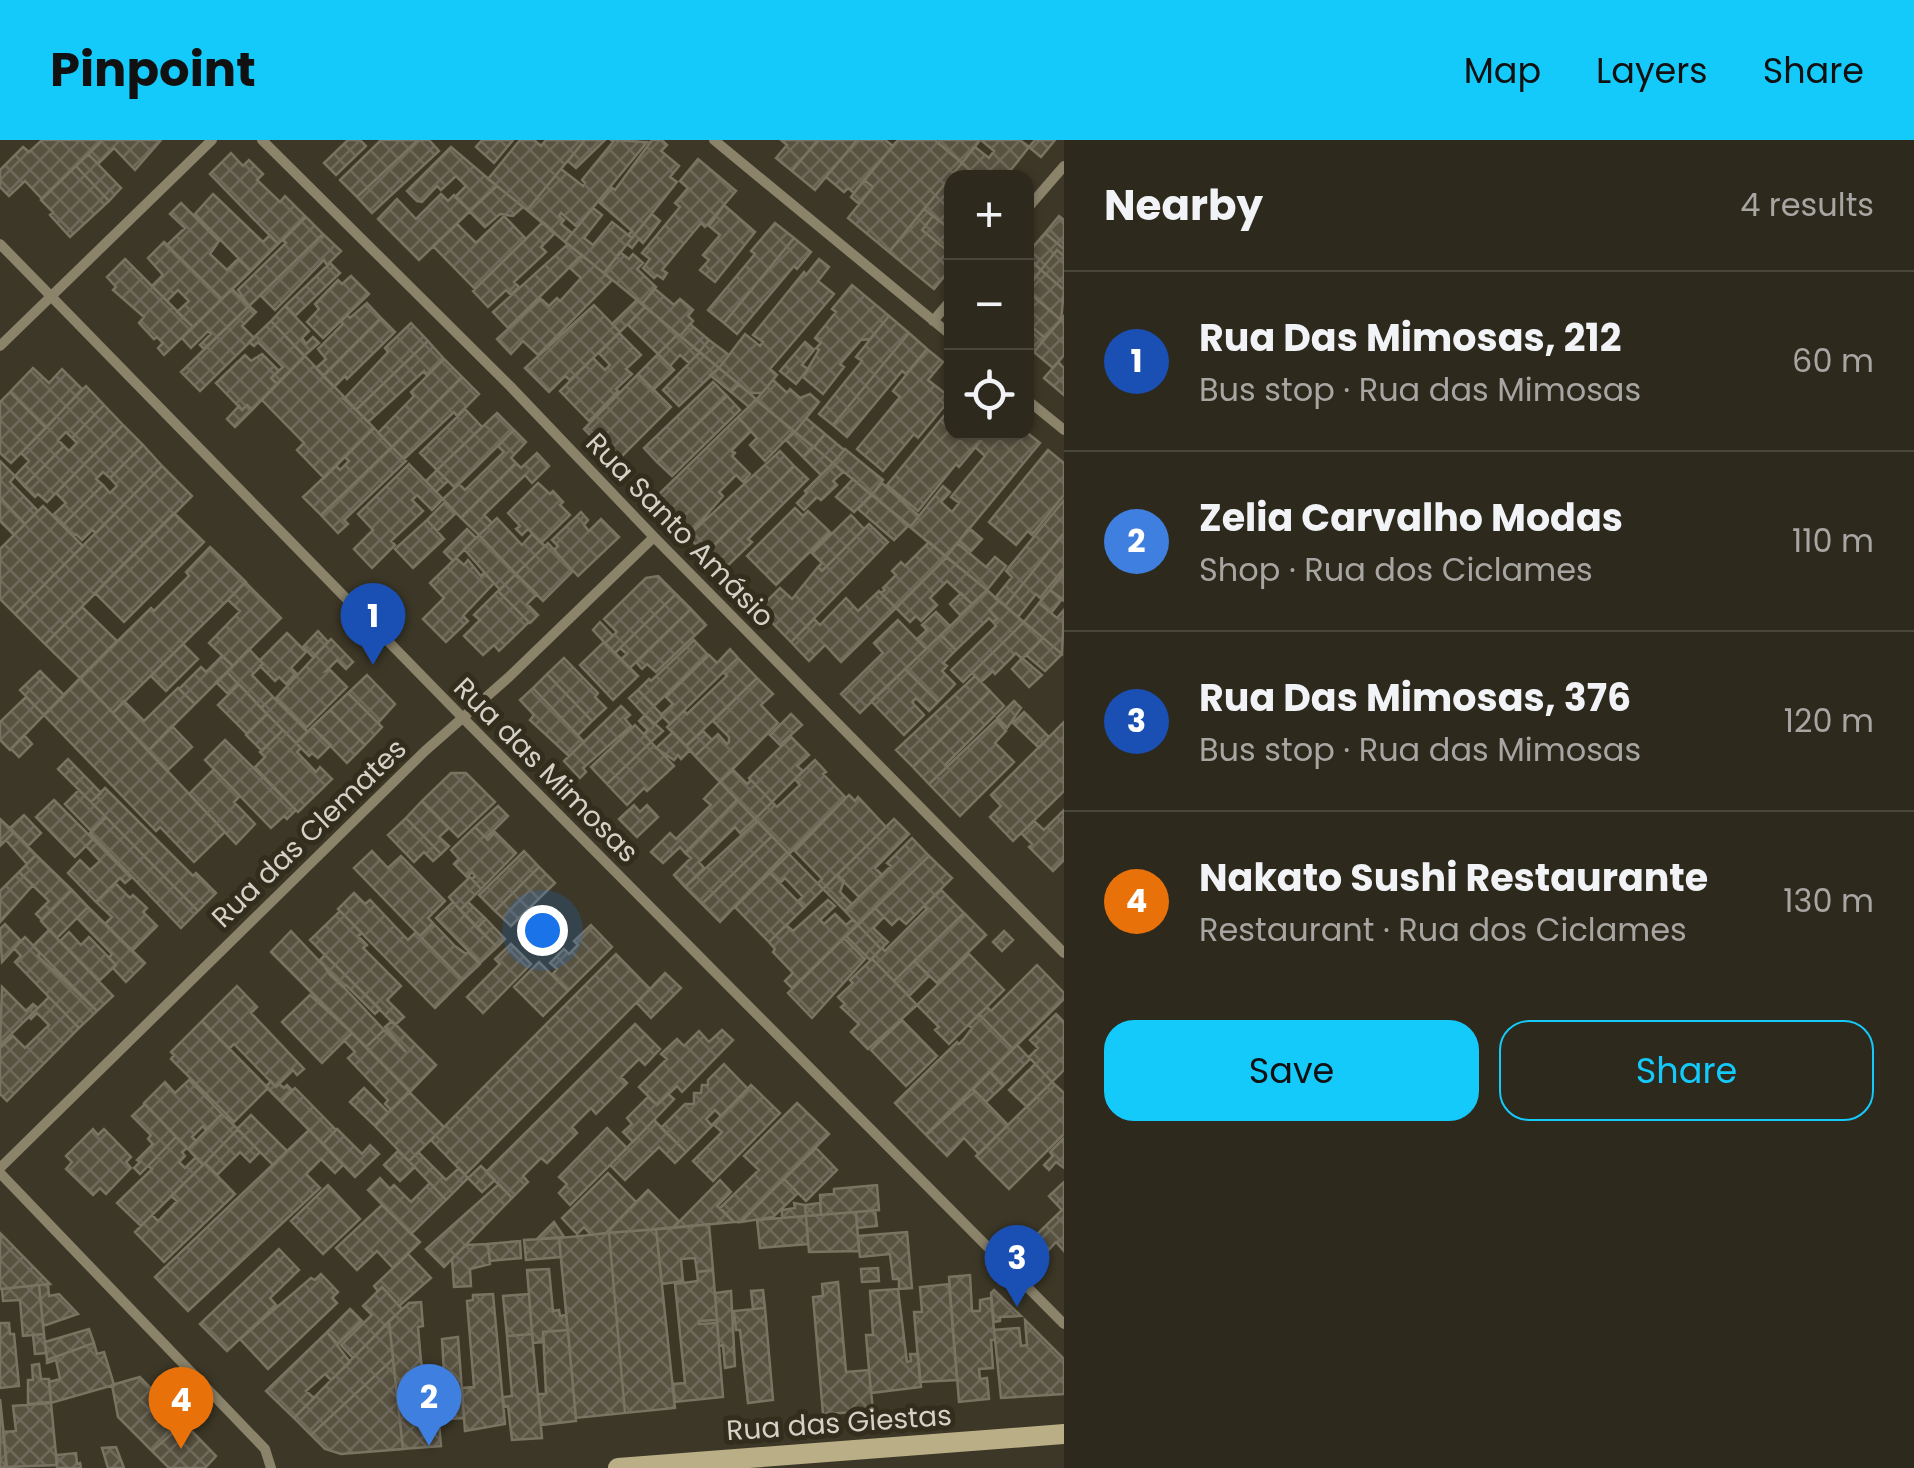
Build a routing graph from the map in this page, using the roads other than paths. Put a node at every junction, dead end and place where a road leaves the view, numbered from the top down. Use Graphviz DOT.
graph roads {
  1 [pos="212,140"];
  2 [pos="262,140"];
  3 [pos="714,140"];
  4 [pos="1064,166"];
  5 [pos="1034,201"];
  6 [pos="0,244"];
  7 [pos="50,296"];
  8 [pos="944,309"];
  9 [pos="934,321"];
  10 [pos="944,329"];
  11 [pos="0,346"];
  12 [pos="1034,405"];
  13 [pos="1064,430"];
  14 [pos="654,537"];
  15 [pos="462,718"];
  16 [pos="1064,953"];
  17 [pos="0,1170"];
  18 [pos="1064,1324"];
  19 [pos="1064,1434"];
  20 [pos="270,1468"];
  21 [pos="622,1468"];
  1 -- 7 [label="street"];
  2 -- 14 [label="street, Rua Santo Amásio"];
  3 -- 9 [label="street"];
  4 -- 5 [label="street"];
  6 -- 7 [label="street, Rua das Mimosas"];
  7 -- 11 [label="street"];
  7 -- 15 [label="street, Rua das Mimosas"];
  8 -- 9 [label="street"];
  9 -- 10 [label="street"];
  12 -- 13 [label="street"];
  14 -- 15 [label="street, Rua das Clemates"];
  14 -- 16 [label="street, Rua Santo Amásio"];
  15 -- 17 [label="street, Rua das Clemates"];
  15 -- 18 [label="street, Rua das Mimosas"];
  17 -- 20 [label="street"];
  19 -- 21 [label="main road, Rua das Giestas"];
}
